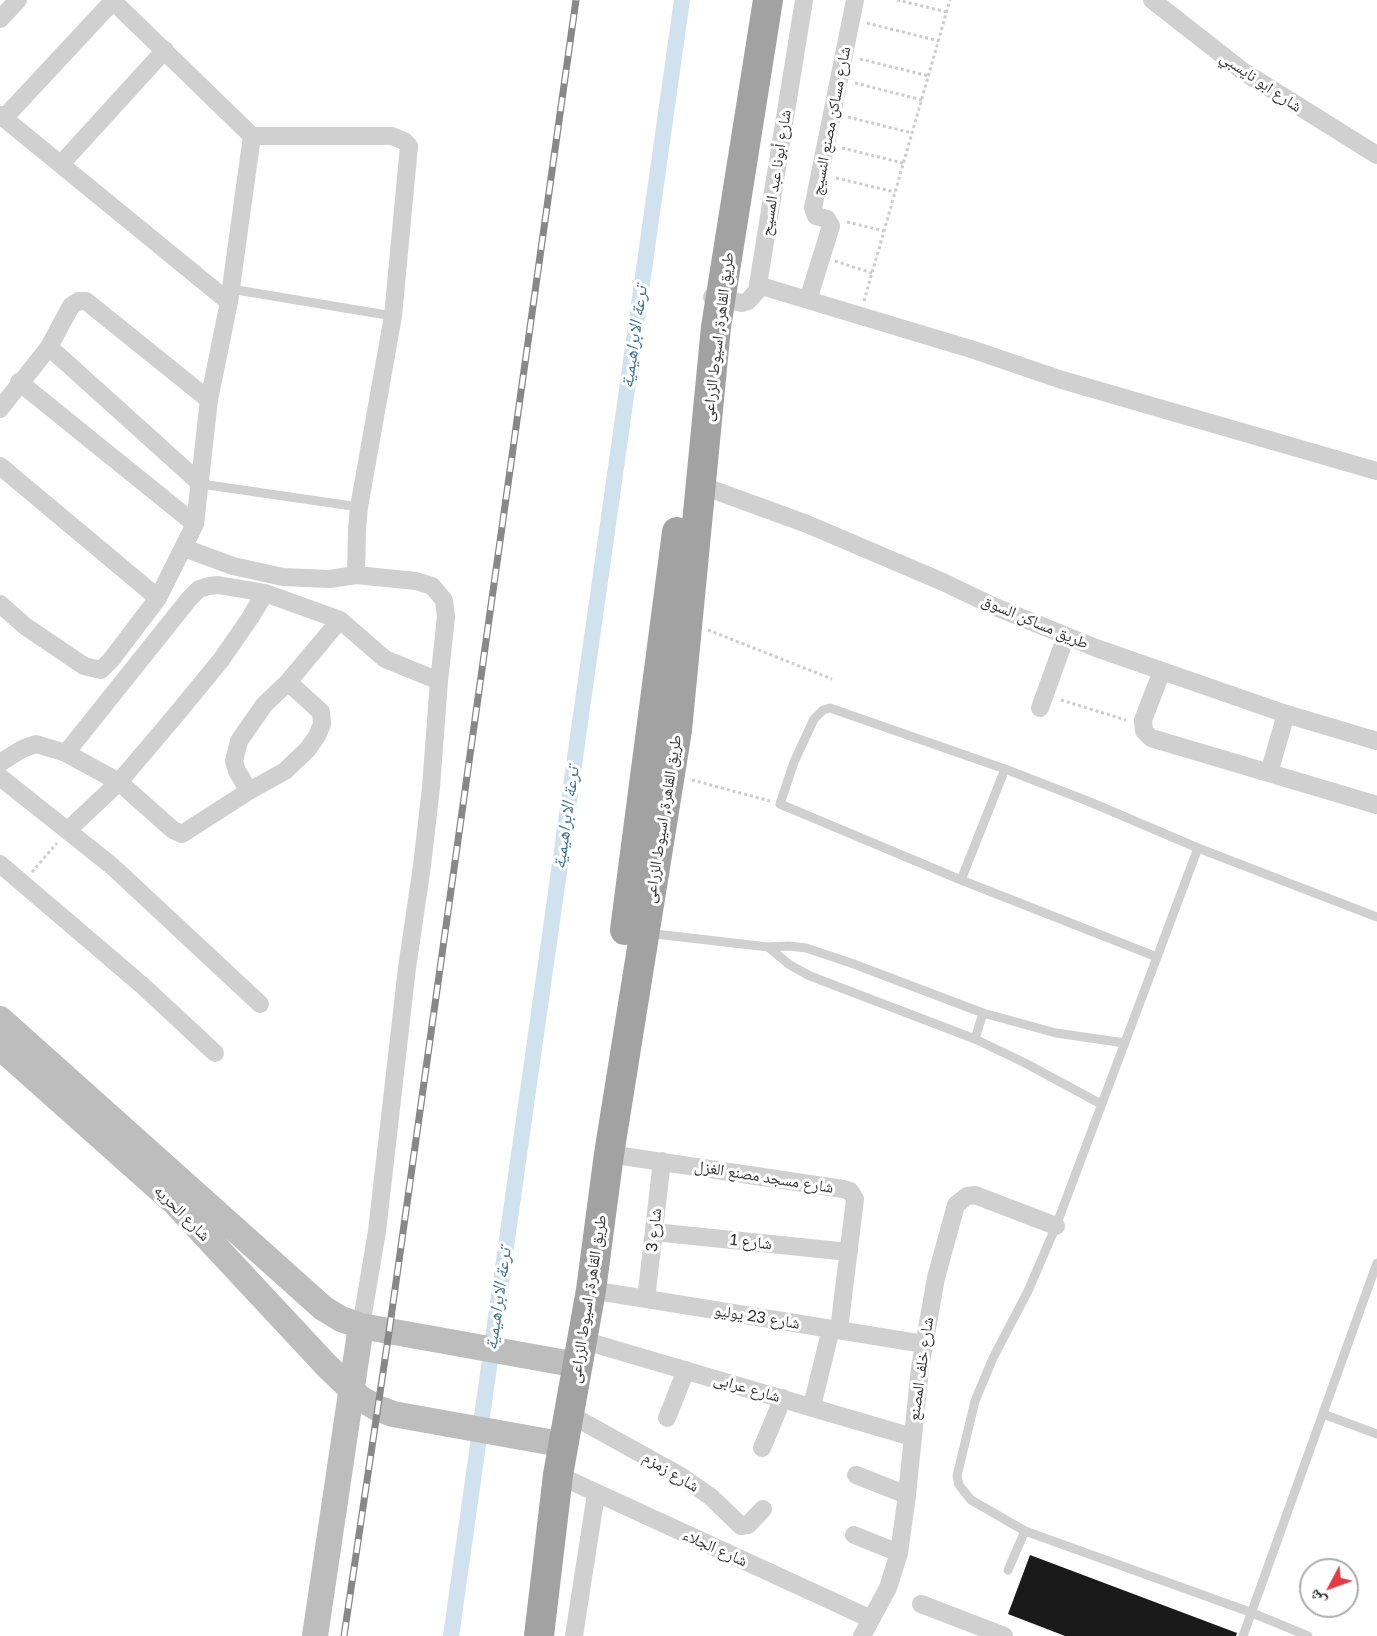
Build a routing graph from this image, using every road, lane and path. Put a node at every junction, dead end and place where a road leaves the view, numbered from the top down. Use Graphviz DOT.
graph roads {
  1 [pos="18,0"];
  2 [pos="753,0"];
  3 [pos="768,0"];
  4 [pos="804,0"];
  5 [pos="855,0"];
  6 [pos="897,0"];
  7 [pos="950,0"];
  8 [pos="1152,0"];
  9 [pos="112,1"];
  10 [pos="947,12"];
  11 [pos="0,19"];
  12 [pos="851,19"];
  13 [pos="939,41"];
  14 [pos="165,50"];
  15 [pos="844,55"];
  16 [pos="928,76"];
  17 [pos="839,79"];
  18 [pos="921,100"];
  19 [pos="832,113"];
  20 [pos="2,116"];
  21 [pos="912,133"];
  22 [pos="252,136"];
  23 [pos="826,144"];
  24 [pos="1377,155"];
  25 [pos="903,163"];
  26 [pos="60,165"];
  27 [pos="820,174"];
  28 [pos="734,175"];
  29 [pos="895,192"];
  30 [pos="822,256"];
  31 [pos="872,273"];
  32 [pos="758,285"];
  33 [pos="230,296"];
  34 [pos="714,298"];
  35 [pos="808,300"];
  36 [pos="860,315"];
  37 [pos="393,316"];
  38 [pos="49,347"];
  39 [pos="19,382"];
  40 [pos="209,400"];
  41 [pos="0,409"];
  42 [pos="0,466"];
  43 [pos="1377,471"];
  44 [pos="201,484"];
  45 [pos="700,485"];
  46 [pos="359,507"];
  47 [pos="195,524"];
  48 [pos="184,548"];
  49 [pos="356,575"];
  50 [pos="265,593"];
  51 [pos="158,598"];
  52 [pos="0,604"];
  53 [pos="340,620"];
  54 [pos="689,622"];
  55 [pos="1066,636"];
  56 [pos="1162,671"];
  57 [pos="832,679"];
  58 [pos="438,681"];
  59 [pos="288,682"];
  60 [pos="1042,702"];
  61 [pos="1286,714"];
  62 [pos="1143,726"];
  63 [pos="1377,741"];
  64 [pos="66,753"];
  65 [pos="0,763"];
  66 [pos="1005,769"];
  67 [pos="1269,773"];
  68 [pos="670,774"];
  69 [pos="0,777"];
  70 [pos="119,782"];
  71 [pos="249,791"];
  72 [pos="780,804"];
  73 [pos="1377,805"];
  74 [pos="68,830"];
  75 [pos="1198,848"];
  76 [pos="0,864"];
  77 [pos="961,880"];
  78 [pos="23,883"];
  79 [pos="1377,917"];
  80 [pos="645,933"];
  81 [pos="768,947"];
  82 [pos="1157,957"];
  83 [pos="260,1004"];
  84 [pos="983,1012"];
  85 [pos="0,1019"];
  86 [pos="975,1039"];
  87 [pos="1125,1043"];
  88 [pos="0,1047"];
  89 [pos="215,1053"];
  90 [pos="1101,1104"];
  91 [pos="609,1154"];
  92 [pos="662,1161"];
  93 [pos="1056,1226"];
  94 [pos="654,1232"];
  95 [pos="849,1252"];
  96 [pos="1377,1263"];
  97 [pos="591,1290"];
  98 [pos="646,1299"];
  99 [pos="361,1326"];
  100 [pos="835,1329"];
  101 [pos="582,1340"];
  102 [pos="924,1344"];
  103 [pos="561,1362"];
  104 [pos="686,1370"];
  105 [pos="352,1392"];
  106 [pos="783,1398"];
  107 [pos="812,1406"];
  108 [pos="569,1414"];
  109 [pos="1323,1414"];
  110 [pos="667,1418"];
  111 [pos="1377,1434"];
  112 [pos="912,1437"];
  113 [pos="535,1439"];
  114 [pos="762,1448"];
  115 [pos="558,1475"];
  116 [pos="856,1475"];
  117 [pos="596,1494"];
  118 [pos="908,1495"];
  119 [pos="763,1509"];
  120 [pos="1025,1531"];
  121 [pos="854,1535"];
  122 [pos="899,1553"];
  123 [pos="1008,1570"];
  124 [pos="921,1604"];
  125 [pos="1250,1612"];
  126 [pos="871,1619"];
  127 [pos="315,1636"];
  128 [pos="524,1636"];
  129 [pos="539,1636"];
  130 [pos="574,1636"];
  131 [pos="862,1636"];
  132 [pos="1004,1636"];
  133 [pos="1243,1636"];
  134 [pos="1308,1636"];
  1 -- 11 [label="street"];
  2 -- 28 [label="highway, طريق القاهرة, اسيوط الزراعى"];
  3 -- 28 [label="highway, طريق القاهرة, اسيوط الزراعى"];
  4 -- 32 [label="street, شارع أبونا عبد المسيح"];
  5 -- 12 [label="street, شارع مساكن مصنع النسيج"];
  6 -- 10 [label="path"];
  7 -- 10 [label="path"];
  8 -- 24 [label="street, شارع ابو نايسبي"];
  9 -- 14 [label="street"];
  9 -- 20 [label="street"];
  10 -- 13 [label="path"];
  12 -- 13 [label="path"];
  12 -- 15 [label="street, شارع مساكن مصنع النسيج"];
  13 -- 16 [label="path"];
  14 -- 22 [label="street"];
  14 -- 26 [label="street"];
  15 -- 16 [label="path"];
  15 -- 17 [label="street, شارع مساكن مصنع النسيج"];
  16 -- 18 [label="path"];
  17 -- 18 [label="path"];
  17 -- 19 [label="street, شارع مساكن مصنع النسيج"];
  18 -- 21 [label="path"];
  19 -- 21 [label="path"];
  19 -- 23 [label="street, شارع مساكن مصنع النسيج"];
  20 -- 26 [label="street"];
  21 -- 25 [label="path"];
  22 -- 33 [label="street"];
  22 -- 37 [label="street"];
  23 -- 25 [label="path"];
  23 -- 27 [label="street, شارع مساكن مصنع النسيج"];
  25 -- 29 [label="path"];
  26 -- 33 [label="street"];
  27 -- 29 [label="path"];
  27 -- 30 [label="street, شارع مساكن مصنع النسيج"];
  28 -- 34 [label="highway, طريق القاهرة, اسيوط الزراعى"];
  29 -- 31 [label="path"];
  30 -- 31 [label="path"];
  30 -- 35 [label="street, شارع مساكن مصنع النسيج"];
  31 -- 36 [label="path"];
  32 -- 34 [label="street"];
  32 -- 35 [label="street"];
  33 -- 37 [label="lane"];
  33 -- 40 [label="street"];
  34 -- 45 [label="highway, طريق القاهرة, اسيوط الزراعى"];
  34 -- 103 [label="highway, طريق القاهرة, اسيوط الزراعى"];
  35 -- 36 [label="street"];
  36 -- 43 [label="street"];
  37 -- 46 [label="street"];
  38 -- 39 [label="street"];
  38 -- 40 [label="street"];
  38 -- 44 [label="street"];
  39 -- 41 [label="street"];
  39 -- 47 [label="street"];
  40 -- 44 [label="street"];
  42 -- 51 [label="street"];
  44 -- 46 [label="lane"];
  44 -- 47 [label="street"];
  45 -- 54 [label="highway, طريق القاهرة, اسيوط الزراعى"];
  45 -- 55 [label="street, طريق مساكن السوق"];
  46 -- 49 [label="street"];
  47 -- 48 [label="street"];
  48 -- 49 [label="street"];
  48 -- 51 [label="street"];
  49 -- 58 [label="street"];
  50 -- 53 [label="street"];
  50 -- 64 [label="street"];
  50 -- 70 [label="street"];
  51 -- 52 [label="street"];
  53 -- 58 [label="street"];
  53 -- 59 [label="street"];
  54 -- 57 [label="path"];
  54 -- 68 [label="highway, طريق القاهرة, اسيوط الزراعى"];
  55 -- 56 [label="street, طريق مساكن السوق"];
  55 -- 60 [label="street"];
  56 -- 61 [label="street, طريق مساكن السوق"];
  56 -- 62 [label="street"];
  58 -- 99 [label="street"];
  59 -- 71 [label="street"];
  59 -- 71 [label="street"];
  60 -- 62 [label="path"];
  61 -- 63 [label="street, طريق مساكن السوق"];
  61 -- 67 [label="street"];
  62 -- 67 [label="street"];
  64 -- 65 [label="street"];
  64 -- 70 [label="street"];
  66 -- 72 [label="lane"];
  66 -- 75 [label="lane"];
  66 -- 77 [label="lane"];
  67 -- 73 [label="street"];
  68 -- 72 [label="path"];
  68 -- 80 [label="highway, طريق القاهرة, اسيوط الزراعى"];
  69 -- 74 [label="street"];
  70 -- 71 [label="street"];
  70 -- 74 [label="street"];
  72 -- 77 [label="lane"];
  74 -- 78 [label="path"];
  74 -- 83 [label="street"];
  75 -- 79 [label="lane"];
  75 -- 82 [label="lane"];
  76 -- 78 [label="street"];
  77 -- 82 [label="lane"];
  78 -- 89 [label="street"];
  80 -- 81 [label="lane"];
  80 -- 91 [label="highway, طريق القاهرة, اسيوط الزراعى"];
  81 -- 84 [label="lane"];
  81 -- 86 [label="lane"];
  82 -- 87 [label="lane"];
  84 -- 86 [label="lane"];
  84 -- 87 [label="lane"];
  85 -- 99 [label="main road, شارع الحريه"];
  86 -- 90 [label="lane"];
  87 -- 90 [label="lane"];
  88 -- 105 [label="main road, شارع الحريه"];
  90 -- 93 [label="lane"];
  91 -- 92 [label="street, شارع مسجد مصنع الغزل"];
  91 -- 97 [label="highway, طريق القاهرة, اسيوط الزراعى"];
  92 -- 94 [label="street, شارع 3"];
  92 -- 95 [label="street, شارع مسجد مصنع الغزل"];
  93 -- 102 [label="street, شارع خلف المصنع"];
  93 -- 120 [label="lane"];
  94 -- 95 [label="street, شارع 1"];
  94 -- 98 [label="street, شارع 3"];
  95 -- 100 [label="street, شارع مسجد مصنع الغزل"];
  96 -- 109 [label="lane"];
  97 -- 98 [label="street, شارع 23 يوليو"];
  97 -- 101 [label="highway, طريق القاهرة, اسيوط الزراعى"];
  98 -- 100 [label="street, شارع 23 يوليو"];
  99 -- 103 [label="main road, شارع الحريه"];
  99 -- 105 [label="main road"];
  100 -- 102 [label="street, شارع 23 يوليو"];
  100 -- 107 [label="street, شارع مسجد مصنع الغزل"];
  101 -- 104 [label="street, شارع عرابى"];
  101 -- 108 [label="highway, طريق القاهرة, اسيوط الزراعى"];
  102 -- 112 [label="street, شارع خلف المصنع"];
  103 -- 113 [label="highway, طريق القاهرة, اسيوط الزراعى"];
  104 -- 106 [label="street, شارع عرابى"];
  104 -- 110 [label="street"];
  105 -- 113 [label="main road, شارع الحريه"];
  105 -- 127 [label="main road"];
  106 -- 107 [label="street, شارع عرابى"];
  106 -- 114 [label="street"];
  107 -- 112 [label="street, شارع عرابى"];
  108 -- 115 [label="highway, طريق القاهرة, اسيوط الزراعى"];
  108 -- 119 [label="street, شارع زمزم"];
  109 -- 111 [label="lane"];
  109 -- 125 [label="lane"];
  112 -- 118 [label="street, شارع خلف المصنع"];
  113 -- 128 [label="highway, طريق القاهرة, اسيوط الزراعى"];
  115 -- 117 [label="street, شارع الجلاء"];
  115 -- 129 [label="highway, طريق القاهرة, اسيوط الزراعى"];
  116 -- 118 [label="street"];
  117 -- 126 [label="street, شارع الجلاء"];
  117 -- 130 [label="street"];
  118 -- 122 [label="street, شارع خلف المصنع"];
  120 -- 123 [label="lane"];
  120 -- 125 [label="lane"];
  121 -- 122 [label="street"];
  122 -- 126 [label="street, شارع خلف المصنع"];
  124 -- 132 [label="street"];
  125 -- 133 [label="lane"];
  125 -- 134 [label="lane"];
  126 -- 131 [label="street, شارع خلف المصنع"];
}
